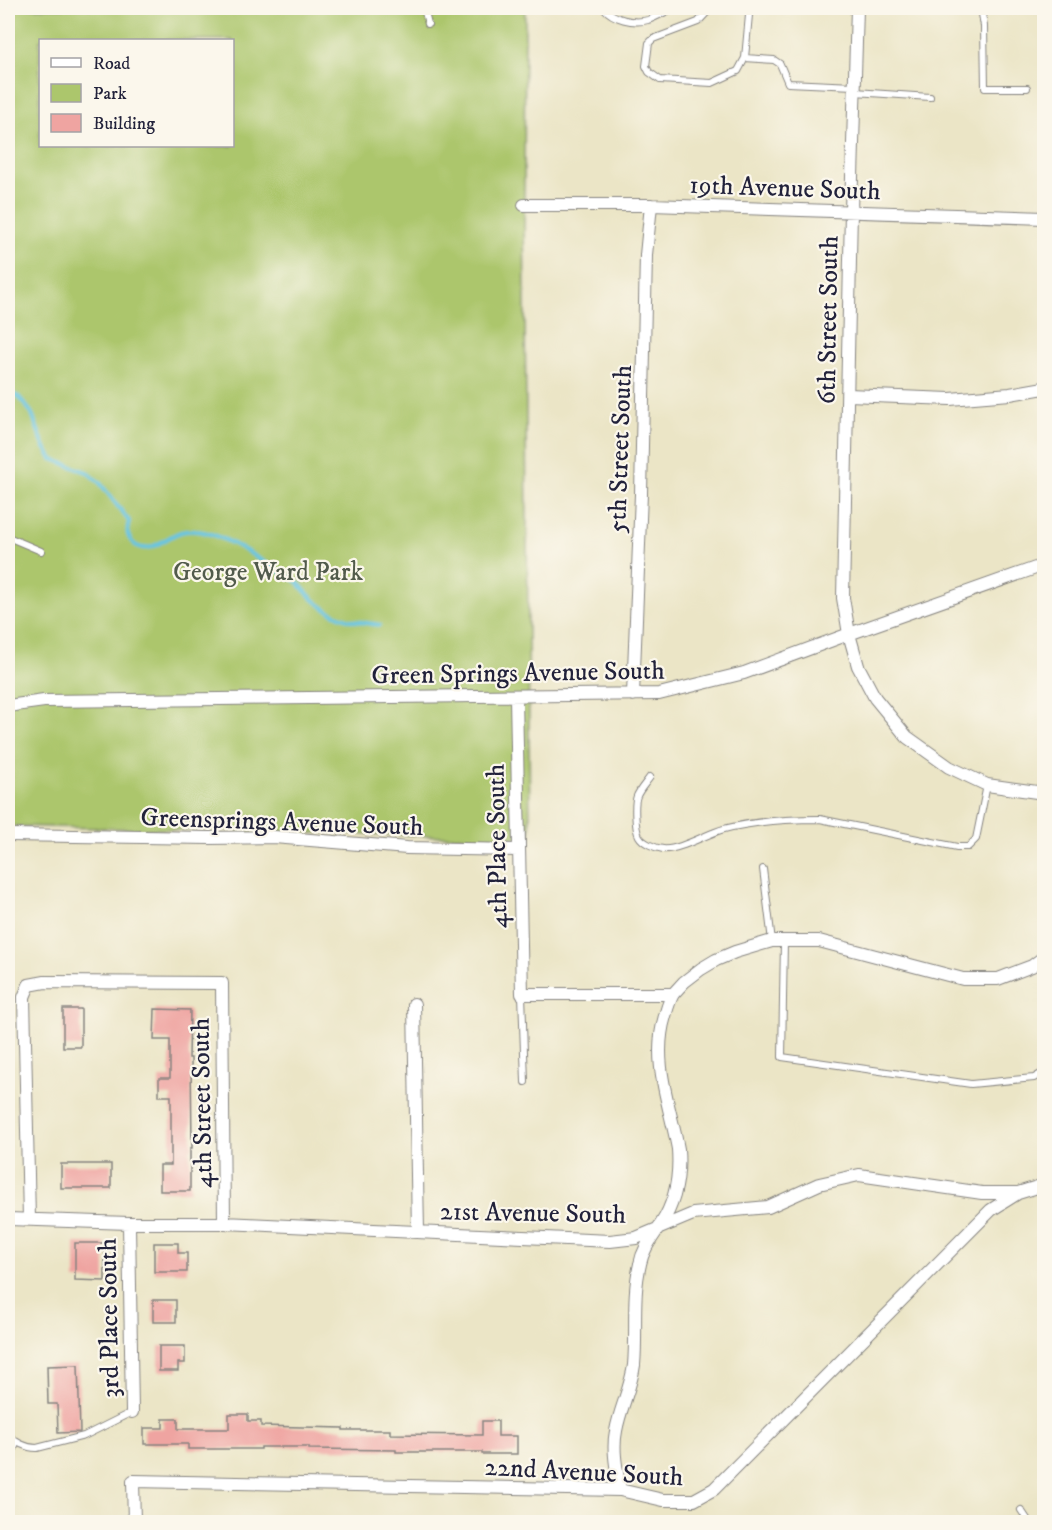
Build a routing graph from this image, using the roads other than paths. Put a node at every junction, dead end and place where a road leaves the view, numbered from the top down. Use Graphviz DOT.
graph roads {
  1 [pos="424,8"];
  2 [pos="604,8"];
  3 [pos="674,8"];
  4 [pos="711,8"];
  5 [pos="748,8"];
  6 [pos="857,8"];
  7 [pos="981,8"];
  8 [pos="428,24"];
  9 [pos="745,58"];
  10 [pos="1027,88"];
  11 [pos="855,89"];
  12 [pos="930,97"];
  13 [pos="524,205"];
  14 [pos="651,205"];
  15 [pos="851,211"];
  16 [pos="1044,218"];
  17 [pos="1044,388"];
  18 [pos="848,395"];
  19 [pos="8,537"];
  20 [pos="41,551"];
  21 [pos="1044,565"];
  22 [pos="849,634"];
  23 [pos="633,695"];
  24 [pos="516,697"];
  25 [pos="8,706"];
  26 [pos="650,777"];
  27 [pos="987,785"];
  28 [pos="1044,793"];
  29 [pos="8,835"];
  30 [pos="519,850"];
  31 [pos="763,869"];
  32 [pos="778,941"];
  33 [pos="1044,957"];
  34 [pos="522,993"];
  35 [pos="673,994"];
  36 [pos="414,1004"];
  37 [pos="1044,1072"];
  38 [pos="525,1082"];
  39 [pos="1044,1185"];
  40 [pos="1018,1192"];
  41 [pos="8,1219"];
  42 [pos="29,1219"];
  43 [pos="129,1222"];
  44 [pos="224,1223"];
  45 [pos="658,1229"];
  46 [pos="418,1232"];
  47 [pos="132,1412"];
  48 [pos="8,1435"];
  49 [pos="16,1442"];
  50 [pos="8,1461"];
  51 [pos="620,1490"];
  52 [pos="1021,1510"];
  53 [pos="134,1522"];
  54 [pos="1029,1522"];
  1 -- 8 [label="lane"];
  2 -- 3 [label="lane"];
  4 -- 9 [label="lane"];
  5 -- 9 [label="lane"];
  6 -- 11 [label="street, 6th Street South"];
  7 -- 10 [label="lane"];
  9 -- 11 [label="lane"];
  11 -- 12 [label="lane"];
  11 -- 15 [label="street, 6th Street South"];
  13 -- 14 [label="street, 19th Avenue South"];
  14 -- 15 [label="street, 19th Avenue South"];
  14 -- 23 [label="street, 5th Street South"];
  15 -- 16 [label="street, 19th Avenue South"];
  15 -- 18 [label="street, 6th Street South"];
  17 -- 18 [label="street"];
  18 -- 22 [label="street, 6th Street South"];
  19 -- 20 [label="lane"];
  21 -- 22 [label="street, Green Springs Avenue South"];
  22 -- 23 [label="street, Green Springs Avenue South"];
  22 -- 27 [label="street, 6th Street South"];
  23 -- 24 [label="street, Green Springs Avenue South"];
  24 -- 25 [label="street, Green Springs Avenue South"];
  24 -- 30 [label="street, 4th Place South"];
  26 -- 27 [label="lane"];
  27 -- 28 [label="street, 6th Street South"];
  29 -- 30 [label="street, Greensprings Avenue South"];
  30 -- 34 [label="street, 4th Place South"];
  31 -- 32 [label="lane"];
  32 -- 33 [label="street"];
  32 -- 35 [label="street"];
  32 -- 37 [label="lane"];
  34 -- 35 [label="street"];
  34 -- 38 [label="lane"];
  35 -- 45 [label="street"];
  36 -- 46 [label="street"];
  39 -- 40 [label="street, 21st Avenue South"];
  40 -- 45 [label="street, 21st Avenue South"];
  40 -- 51 [label="street, 22nd Avenue South"];
  41 -- 42 [label="street, 21st Avenue South"];
  42 -- 43 [label="street, 21st Avenue South"];
  42 -- 44 [label="street, 4th Street South"];
  43 -- 44 [label="street, 21st Avenue South"];
  43 -- 47 [label="street, 3rd Place South"];
  44 -- 46 [label="street, 21st Avenue South"];
  45 -- 46 [label="street, 21st Avenue South"];
  45 -- 51 [label="street"];
  47 -- 49 [label="lane"];
  48 -- 49 [label="lane"];
  49 -- 50 [label="lane"];
  51 -- 53 [label="street, 22nd Avenue South"];
  52 -- 54 [label="lane"];
}
